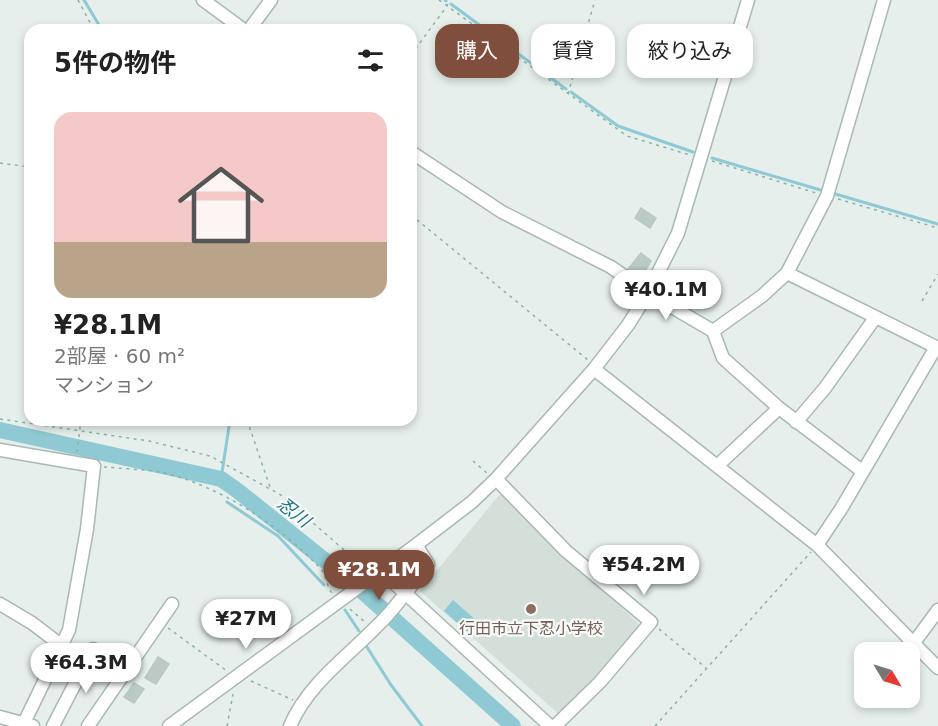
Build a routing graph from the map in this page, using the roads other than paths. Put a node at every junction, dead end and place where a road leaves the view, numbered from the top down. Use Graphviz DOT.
graph roads {
  1 [pos="203,0"];
  2 [pos="272,0"];
  3 [pos="748,0"];
  4 [pos="884,0"];
  5 [pos="237,24"];
  6 [pos="251,24"];
  7 [pos="417,156"];
  8 [pos="787,273"];
  9 [pos="648,293"];
  10 [pos="875,318"];
  11 [pos="714,331"];
  12 [pos="937,347"];
  13 [pos="595,368"];
  14 [pos="779,408"];
  15 [pos="796,422"];
  16 [pos="0,450"];
  17 [pos="717,466"];
  18 [pos="862,471"];
  19 [pos="492,476"];
  20 [pos="817,545"];
  21 [pos="416,546"];
  22 [pos="381,571"];
  23 [pos="403,595"];
  24 [pos="0,604"];
  25 [pos="172,604"];
  26 [pos="938,610"];
  27 [pos="910,642"];
  28 [pos="915,642"];
  29 [pos="62,646"];
  30 [pos="93,649"];
  31 [pos="920,652"];
  32 [pos="938,669"];
  33 [pos="0,717"];
  34 [pos="28,725"];
  35 [pos="53,726"];
  36 [pos="88,726"];
  37 [pos="169,726"];
  38 [pos="290,726"];
  39 [pos="550,726"];
  40 [pos="555,726"];
  1 -- 5 [label="street"];
  2 -- 6 [label="street"];
  3 -- 9 [label="street"];
  4 -- 8 [label="street"];
  7 -- 9 [label="street"];
  8 -- 10 [label="street"];
  8 -- 11 [label="street"];
  9 -- 11 [label="street"];
  9 -- 13 [label="street"];
  10 -- 12 [label="street"];
  10 -- 15 [label="street"];
  11 -- 14 [label="street"];
  12 -- 18 [label="street"];
  13 -- 17 [label="street"];
  13 -- 19 [label="street"];
  14 -- 15 [label="street"];
  14 -- 17 [label="street"];
  15 -- 18 [label="street"];
  16 -- 29 [label="street"];
  17 -- 20 [label="street"];
  18 -- 20 [label="street"];
  19 -- 21 [label="street"];
  19 -- 40 [label="street"];
  20 -- 27 [label="street"];
  21 -- 22 [label="street"];
  21 -- 23 [label="street"];
  22 -- 23 [label="street"];
  22 -- 37 [label="street"];
  23 -- 38 [label="street"];
  23 -- 39 [label="street"];
  24 -- 29 [label="street"];
  25 -- 36 [label="street"];
  26 -- 28 [label="street"];
  29 -- 34 [label="street"];
  30 -- 35 [label="street"];
  31 -- 32 [label="street"];
  33 -- 34 [label="street"];
}
